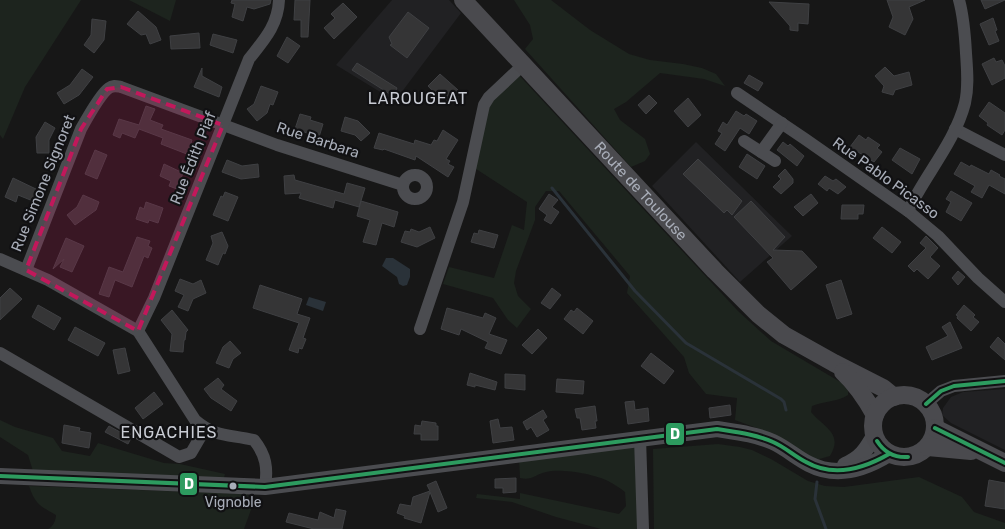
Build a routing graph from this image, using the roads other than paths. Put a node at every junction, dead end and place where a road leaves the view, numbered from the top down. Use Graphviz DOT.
graph roads {
  1 [pos="279,0"];
  2 [pos="463,0"];
  3 [pos="959,0"];
  4 [pos="523,65"];
  5 [pos="737,93"];
  6 [pos="782,123"];
  7 [pos="223,125"];
  8 [pos="955,129"];
  9 [pos="744,141"];
  10 [pos="761,152"];
  11 [pos="1005,155"];
  12 [pos="775,162"];
  13 [pos="404,185"];
  14 [pos="908,211"];
  15 [pos="0,259"];
  16 [pos="26,270"];
  17 [pos="1005,302"];
  18 [pos="420,329"];
  19 [pos="138,331"];
  20 [pos="0,353"];
  21 [pos="834,363"];
  22 [pos="1005,381"];
  23 [pos="894,397"];
  24 [pos="926,404"];
  25 [pos="875,415"];
  26 [pos="935,428"];
  27 [pos="205,429"];
  28 [pos="874,436"];
  29 [pos="640,438"];
  30 [pos="928,447"];
  31 [pos="982,452"];
  32 [pos="889,454"];
  33 [pos="1005,463"];
  34 [pos="826,470"];
  35 [pos="0,476"];
  36 [pos="265,486"];
  37 [pos="643,529"];
  1 -- 7 [label="street, Rue Édith Piaf"];
  2 -- 4 [label="main road, Route de Toulouse"];
  3 -- 8 [label="street"];
  4 -- 18 [label="street"];
  4 -- 21 [label="main road, Route de Toulouse"];
  5 -- 6 [label="street, Rue Pablo Picasso"];
  6 -- 10 [label="street"];
  6 -- 14 [label="street, Rue Pablo Picasso"];
  7 -- 13 [label="street, Rue Barbara"];
  7 -- 16 [label="street, Rue Simone Signoret"];
  7 -- 19 [label="street, Rue Édith Piaf"];
  8 -- 11 [label="street"];
  8 -- 14 [label="street"];
  9 -- 10 [label="street"];
  10 -- 12 [label="street"];
  14 -- 17 [label="street, Rue Pablo Picasso"];
  15 -- 16 [label="street"];
  16 -- 19 [label="street"];
  19 -- 27 [label="street"];
  20 -- 27 [label="street"];
  21 -- 23 [label="main road, Route de Toulouse"];
  21 -- 25 [label="main road, Route de Toulouse"];
  22 -- 24 [label="street"];
  23 -- 24 [label="main road"];
  23 -- 25 [label="main road"];
  24 -- 26 [label="main road"];
  25 -- 28 [label="main road"];
  26 -- 30 [label="main road"];
  26 -- 31 [label="main road"];
  27 -- 36 [label="street"];
  28 -- 32 [label="main road"];
  28 -- 34 [label="street"];
  29 -- 34 [label="street"];
  29 -- 36 [label="street"];
  29 -- 37 [label="street"];
  30 -- 31 [label="main road"];
  30 -- 32 [label="main road"];
  31 -- 33 [label="main road"];
  32 -- 34 [label="street"];
  35 -- 36 [label="street"];
}
